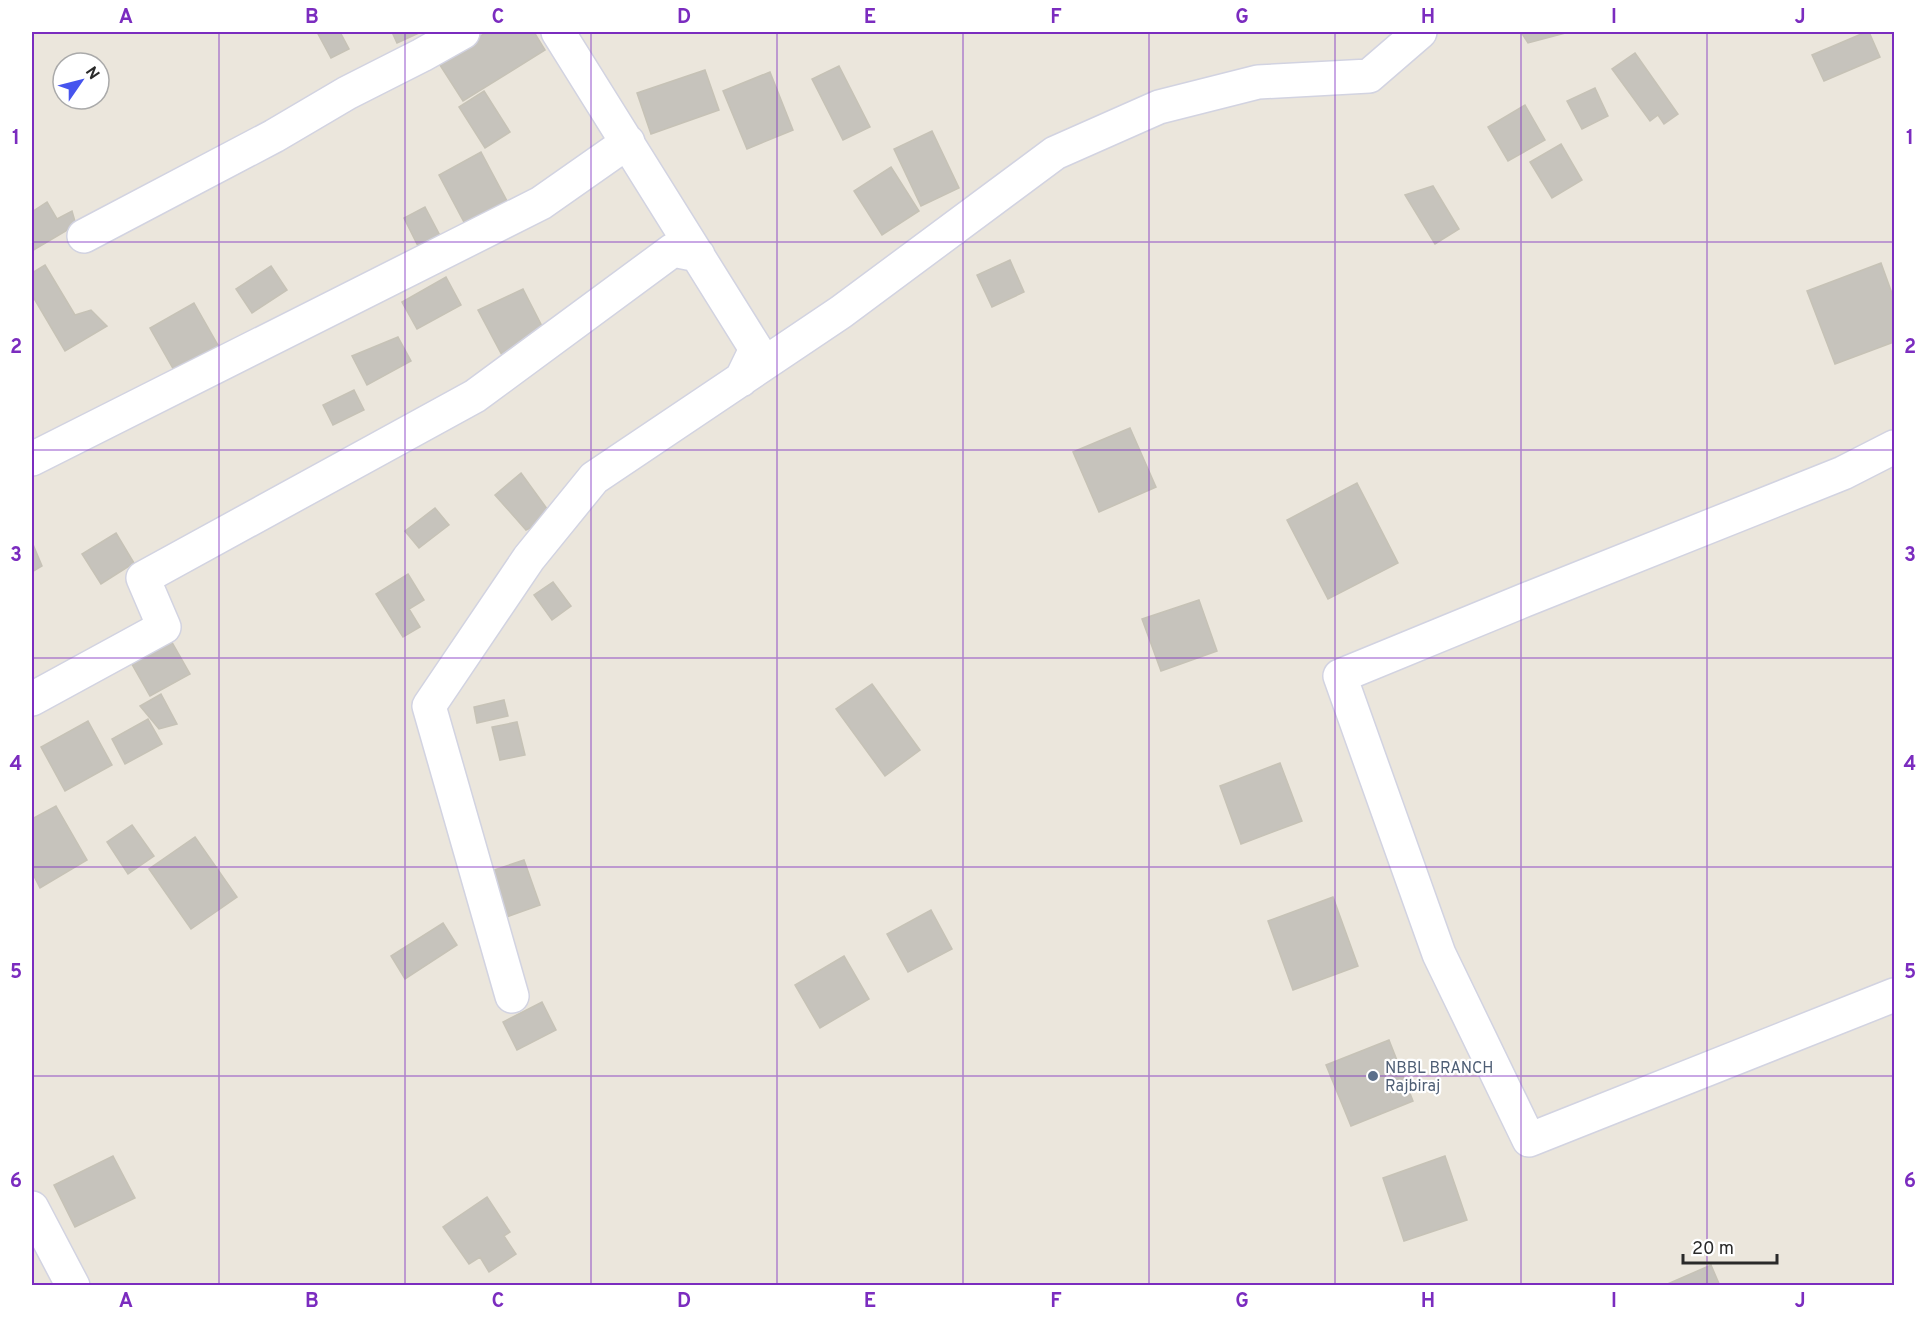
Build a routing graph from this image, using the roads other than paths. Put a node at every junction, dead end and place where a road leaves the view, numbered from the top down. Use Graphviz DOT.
graph roads {
  1 [pos="463,32"];
  2 [pos="558,32"];
  3 [pos="1420,32"];
  4 [pos="628,142"];
  5 [pos="84,236"];
  6 [pos="698,255"];
  7 [pos="741,380"];
  8 [pos="1894,447"];
  9 [pos="32,459"];
  10 [pos="32,699"];
  11 [pos="1894,995"];
  12 [pos="512,996"];
  13 [pos="32,1208"];
  14 [pos="73,1286"];
  1 -- 5 [label="street"];
  2 -- 4 [label="street"];
  3 -- 7 [label="street"];
  4 -- 6 [label="street"];
  4 -- 9 [label="street"];
  6 -- 7 [label="street"];
  6 -- 10 [label="street"];
  7 -- 12 [label="street"];
  8 -- 11 [label="street"];
  13 -- 14 [label="street"];
}
